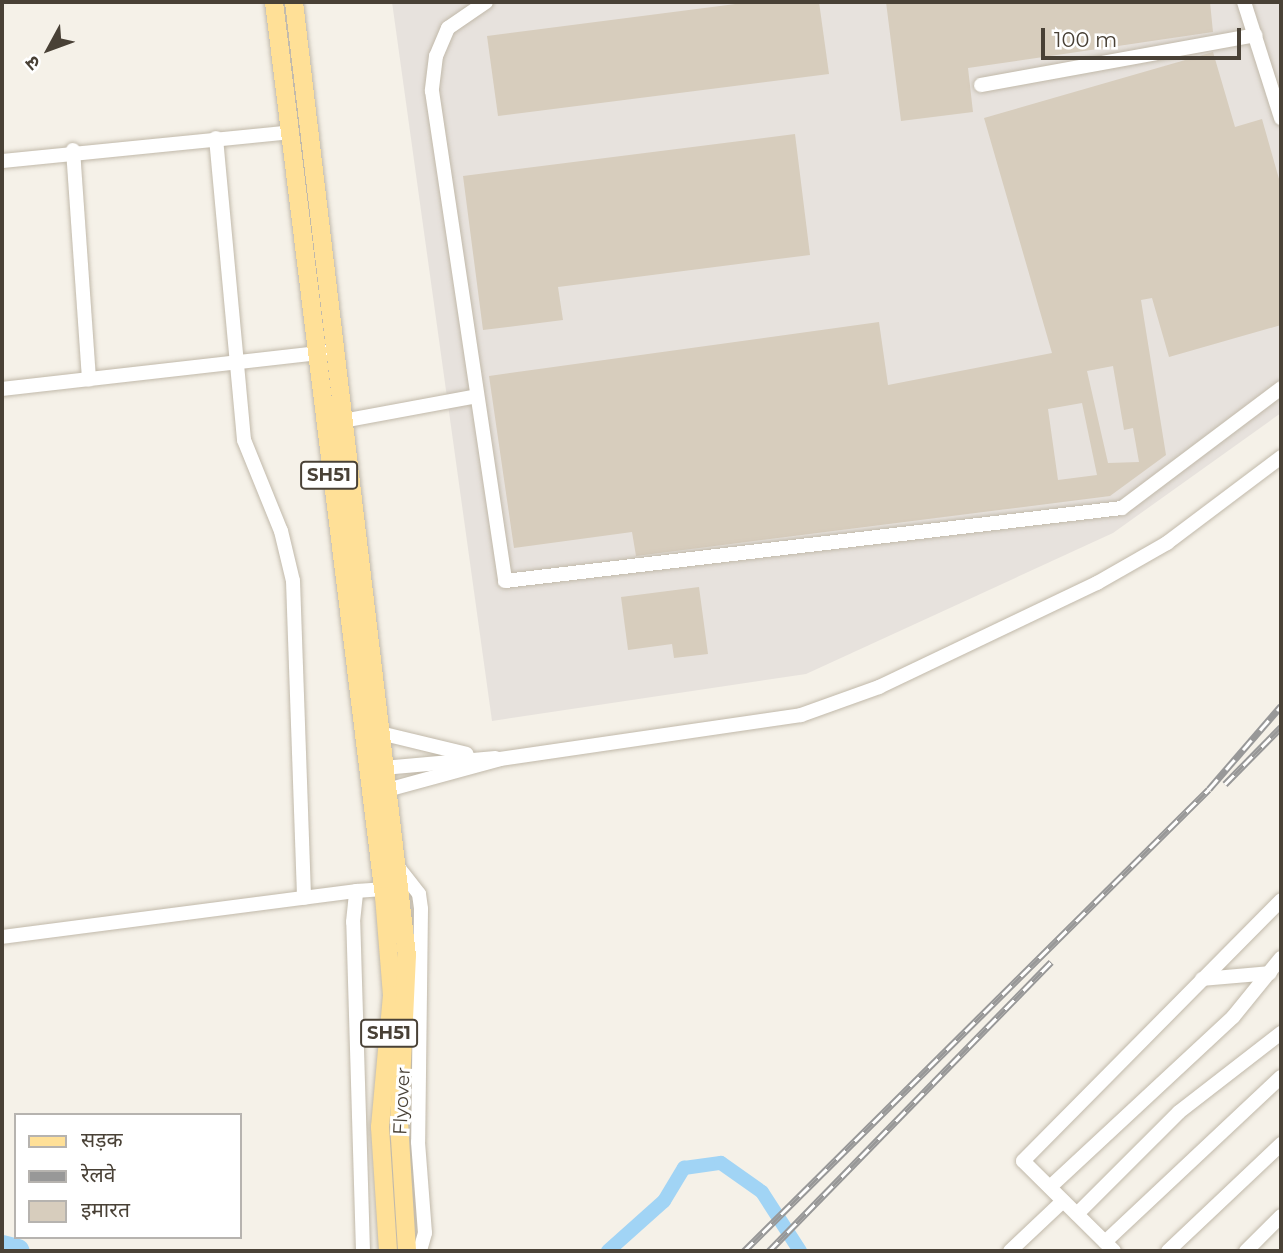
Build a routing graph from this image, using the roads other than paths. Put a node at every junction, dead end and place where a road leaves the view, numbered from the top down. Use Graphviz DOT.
graph roads {
  1 [pos="294,2"];
  2 [pos="486,2"];
  3 [pos="1244,2"];
  4 [pos="274,3"];
  5 [pos="1255,35"];
  6 [pos="291,63"];
  7 [pos="981,85"];
  8 [pos="1281,118"];
  9 [pos="290,132"];
  10 [pos="216,138"];
  11 [pos="73,150"];
  12 [pos="2,160"];
  13 [pos="324,353"];
  14 [pos="234,363"];
  15 [pos="89,379"];
  16 [pos="1281,388"];
  17 [pos="2,389"];
  18 [pos="477,396"];
  19 [pos="342,421"];
  20 [pos="1281,457"];
  21 [pos="380,733"];
  22 [pos="474,756"];
  23 [pos="500,759"];
  24 [pos="383,768"];
  25 [pos="387,790"];
  26 [pos="398,867"];
  27 [pos="383,889"];
  28 [pos="356,891"];
  29 [pos="304,898"];
  30 [pos="1281,900"];
  31 [pos="2,937"];
  32 [pos="1281,958"];
  33 [pos="1281,971"];
  34 [pos="1266,974"];
  35 [pos="1202,979"];
  36 [pos="1281,1033"];
  37 [pos="1281,1077"];
  38 [pos="1281,1144"];
  39 [pos="1050,1187"];
  40 [pos="1063,1201"];
  41 [pos="1077,1214"];
  42 [pos="1281,1216"];
  43 [pos="1109,1247"];
  44 [pos="1012,1249"];
  45 [pos="363,1251"];
  46 [pos="388,1251"];
  47 [pos="407,1251"];
  48 [pos="420,1251"];
  49 [pos="1168,1251"];
  50 [pos="1246,1251"];
  1 -- 6 [label="main road, SH51"];
  2 -- 18 [label="street"];
  3 -- 5 [label="street"];
  4 -- 6 [label="main road, SH51"];
  5 -- 7 [label="street"];
  5 -- 8 [label="street"];
  6 -- 9 [label="main road, SH51"];
  6 -- 13 [label="main road, SH51"];
  9 -- 10 [label="street"];
  9 -- 13 [label="main road, SH51"];
  10 -- 11 [label="street"];
  10 -- 14 [label="street"];
  11 -- 12 [label="street"];
  11 -- 15 [label="street"];
  13 -- 14 [label="street"];
  13 -- 19 [label="main road, SH51"];
  13 -- 27 [label="main road, SH51"];
  14 -- 15 [label="street"];
  14 -- 29 [label="street"];
  15 -- 17 [label="street"];
  16 -- 18 [label="street"];
  18 -- 19 [label="street"];
  19 -- 21 [label="main road, SH51"];
  20 -- 23 [label="street"];
  21 -- 22 [label="street"];
  21 -- 24 [label="main road, SH51"];
  22 -- 23 [label="street"];
  22 -- 24 [label="street"];
  23 -- 25 [label="street"];
  24 -- 25 [label="main road, SH51"];
  25 -- 26 [label="main road, SH51"];
  26 -- 47 [label="main road, Flyover / SH51"];
  26 -- 48 [label="street"];
  27 -- 28 [label="street"];
  27 -- 46 [label="main road, Flyover / SH51"];
  28 -- 29 [label="street"];
  28 -- 45 [label="street"];
  29 -- 31 [label="street"];
  30 -- 35 [label="street"];
  32 -- 34 [label="street"];
  33 -- 34 [label="street"];
  34 -- 35 [label="street"];
  34 -- 39 [label="street"];
  35 -- 39 [label="street"];
  36 -- 41 [label="street"];
  37 -- 43 [label="street"];
  38 -- 49 [label="street"];
  39 -- 40 [label="street"];
  40 -- 41 [label="street"];
  40 -- 44 [label="street"];
  41 -- 43 [label="street"];
  42 -- 50 [label="street"];
}
